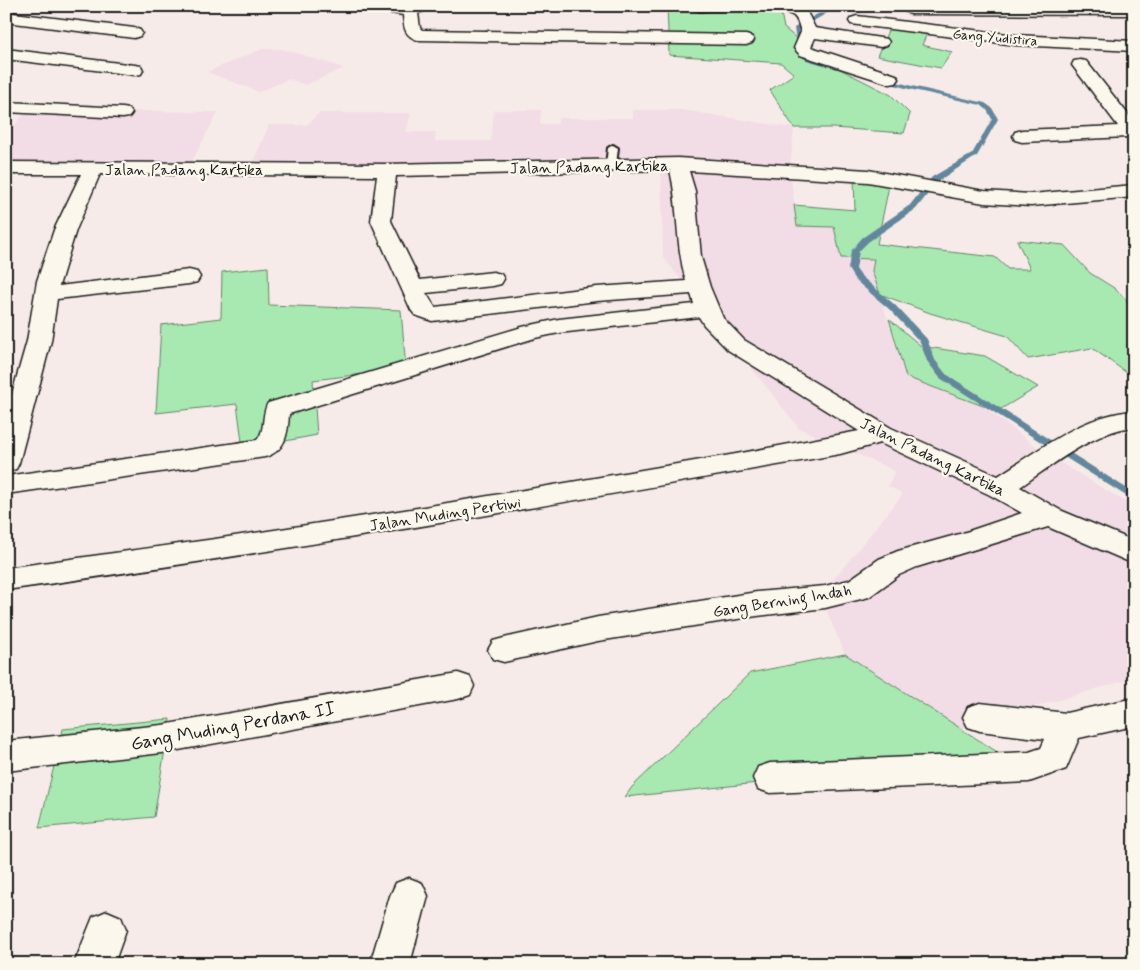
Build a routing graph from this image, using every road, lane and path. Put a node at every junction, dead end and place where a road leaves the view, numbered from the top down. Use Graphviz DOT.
graph roads {
  1 [pos="11,6"];
  2 [pos="374,6"];
  3 [pos="426,6"];
  4 [pos="699,6"];
  5 [pos="6,9"];
  6 [pos="911,9"];
  7 [pos="1134,10"];
  8 [pos="410,11"];
  9 [pos="6,17"];
  10 [pos="857,21"];
  11 [pos="1036,25"];
  12 [pos="809,32"];
  13 [pos="134,33"];
  14 [pos="746,40"];
  15 [pos="1050,42"];
  16 [pos="893,43"];
  17 [pos="1134,46"];
  18 [pos="6,54"];
  19 [pos="1080,64"];
  20 [pos="135,70"];
  21 [pos="890,79"];
  22 [pos="6,107"];
  23 [pos="123,113"];
  24 [pos="1132,132"];
  25 [pos="1022,136"];
  26 [pos="678,164"];
  27 [pos="6,168"];
  28 [pos="93,169"];
  29 [pos="387,170"];
  30 [pos="1134,191"];
  31 [pos="190,277"];
  32 [pos="493,279"];
  33 [pos="412,288"];
  34 [pos="46,294"];
  35 [pos="704,298"];
  36 [pos="1134,419"];
  37 [pos="882,434"];
  38 [pos="6,463"];
  39 [pos="6,486"];
  40 [pos="1000,488"];
  41 [pos="1050,517"];
  42 [pos="1134,553"];
  43 [pos="6,579"];
  44 [pos="504,650"];
  45 [pos="458,686"];
  46 [pos="1134,712"];
  47 [pos="980,717"];
  48 [pos="1066,728"];
  49 [pos="6,756"];
  50 [pos="770,778"];
  51 [pos="408,896"];
  52 [pos="390,964"];
  1 -- 5 [label="street"];
  2 -- 8 [label="street"];
  3 -- 8 [label="street"];
  4 -- 12 [label="street"];
  6 -- 7 [label="street"];
  8 -- 14 [label="street"];
  9 -- 13 [label="street"];
  10 -- 15 [label="street, Gang Yudistira"];
  11 -- 15 [label="street"];
  12 -- 16 [label="street"];
  12 -- 21 [label="street"];
  15 -- 17 [label="street, Gang Yudistira"];
  18 -- 20 [label="street"];
  19 -- 24 [label="street"];
  22 -- 23 [label="street"];
  24 -- 25 [label="street"];
  26 -- 29 [label="street, Jalan Padang Kartika"];
  26 -- 30 [label="street"];
  26 -- 35 [label="street, Jalan Padang Kartika"];
  27 -- 28 [label="street, Jalan Padang Kartika"];
  28 -- 29 [label="street, Jalan Padang Kartika"];
  28 -- 34 [label="street"];
  29 -- 33 [label="street"];
  31 -- 34 [label="street"];
  32 -- 33 [label="street"];
  33 -- 35 [label="street"];
  34 -- 38 [label="street"];
  35 -- 37 [label="street, Jalan Padang Kartika"];
  35 -- 39 [label="street"];
  36 -- 40 [label="street"];
  37 -- 40 [label="street, Jalan Padang Kartika"];
  37 -- 43 [label="street, Jalan Muding Pertiwi"];
  40 -- 41 [label="street, Jalan Padang Kartika"];
  41 -- 42 [label="street, Jalan Padang Kartika"];
  41 -- 44 [label="street, Gang Berning Indah"];
  45 -- 49 [label="street, Gang Muding Perdana II"];
  46 -- 48 [label="street"];
  47 -- 48 [label="street"];
  48 -- 50 [label="street"];
  51 -- 52 [label="street"];
}
